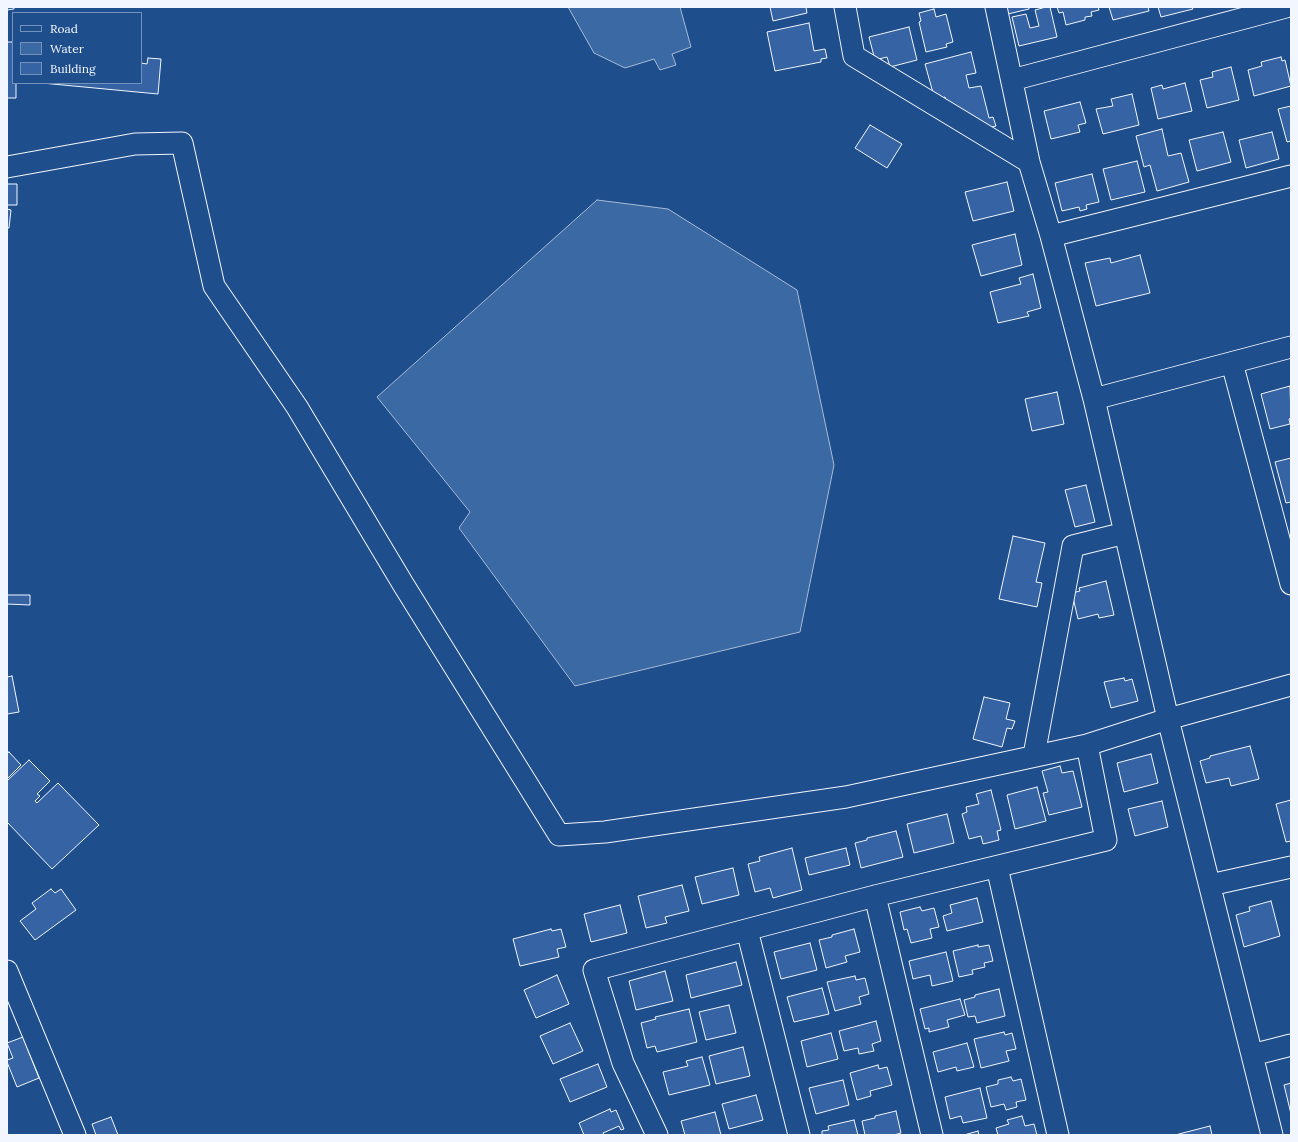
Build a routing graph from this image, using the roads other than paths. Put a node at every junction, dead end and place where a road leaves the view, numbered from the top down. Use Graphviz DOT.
graph roads {
  1 [pos="845,7"];
  2 [pos="996,7"];
  3 [pos="1286,7"];
  4 [pos="1012,80"];
  5 [pos="1029,162"];
  6 [pos="7,167"];
  7 [pos="1291,176"];
  8 [pos="1051,236"];
  9 [pos="1291,347"];
  10 [pos="1232,363"];
  11 [pos="1094,399"];
  12 [pos="1282,517"];
  13 [pos="1126,533"];
  14 [pos="1291,584"];
  15 [pos="1291,685"];
  16 [pos="1168,719"];
  17 [pos="1087,745"];
  18 [pos="1034,755"];
  19 [pos="997,867"];
  20 [pos="1291,867"];
  21 [pos="1210,885"];
  22 [pos="875,896"];
  23 [pos="747,930"];
  24 [pos="7,971"];
  25 [pos="1291,1045"];
  26 [pos="1252,1055"];
  27 [pos="75,1135"];
  28 [pos="657,1135"];
  29 [pos="799,1135"];
  30 [pos="932,1135"];
  31 [pos="1058,1135"];
  32 [pos="1272,1135"];
  1 -- 5 [label="street"];
  2 -- 4 [label="street"];
  3 -- 4 [label="street"];
  4 -- 5 [label="street"];
  5 -- 8 [label="street"];
  6 -- 18 [label="street"];
  7 -- 8 [label="street"];
  8 -- 11 [label="street"];
  9 -- 10 [label="street"];
  10 -- 11 [label="street"];
  10 -- 12 [label="street"];
  11 -- 13 [label="street"];
  12 -- 14 [label="street"];
  13 -- 16 [label="street"];
  13 -- 18 [label="street"];
  15 -- 16 [label="street"];
  16 -- 17 [label="street"];
  16 -- 21 [label="street"];
  17 -- 18 [label="street"];
  17 -- 19 [label="street"];
  19 -- 22 [label="street"];
  19 -- 31 [label="street"];
  20 -- 21 [label="street"];
  21 -- 26 [label="street"];
  22 -- 23 [label="street"];
  22 -- 30 [label="street"];
  23 -- 28 [label="street"];
  23 -- 29 [label="street"];
  24 -- 27 [label="street"];
  25 -- 26 [label="street"];
  26 -- 32 [label="street"];
}
